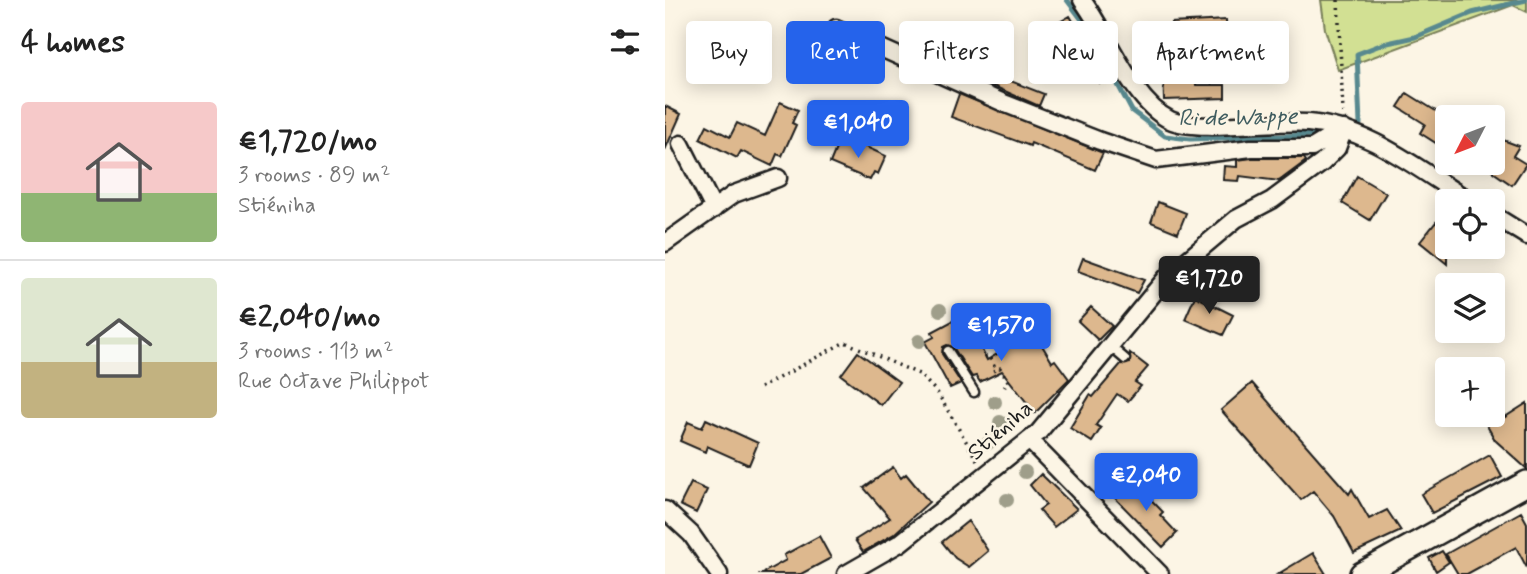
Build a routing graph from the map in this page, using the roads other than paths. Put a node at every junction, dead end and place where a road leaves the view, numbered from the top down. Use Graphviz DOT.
graph roads {
  1 [pos="1082,0"];
  2 [pos="885,50"];
  3 [pos="1344,129"];
  4 [pos="681,144"];
  5 [pos="778,178"];
  6 [pos="1452,189"];
  7 [pos="714,209"];
  8 [pos="1505,222"];
  9 [pos="1527,236"];
  10 [pos="665,243"];
  11 [pos="1111,346"];
  12 [pos="951,351"];
  13 [pos="1125,359"];
  14 [pos="974,392"];
  15 [pos="1029,440"];
  16 [pos="1527,483"];
  17 [pos="665,510"];
  18 [pos="719,574"];
  19 [pos="846,574"];
  20 [pos="1160,574"];
  21 [pos="1362,574"];
  1 -- 3 [label="street"];
  2 -- 3 [label="street"];
  3 -- 6 [label="street"];
  3 -- 11 [label="street, Stiéniha"];
  4 -- 7 [label="street"];
  5 -- 7 [label="street"];
  7 -- 10 [label="street"];
  8 -- 9 [label="street"];
  11 -- 13 [label="lane"];
  11 -- 15 [label="street, Stiéniha"];
  12 -- 14 [label="lane"];
  15 -- 19 [label="street, Stiéniha"];
  15 -- 20 [label="street"];
  16 -- 21 [label="street"];
  17 -- 18 [label="street"];
}
